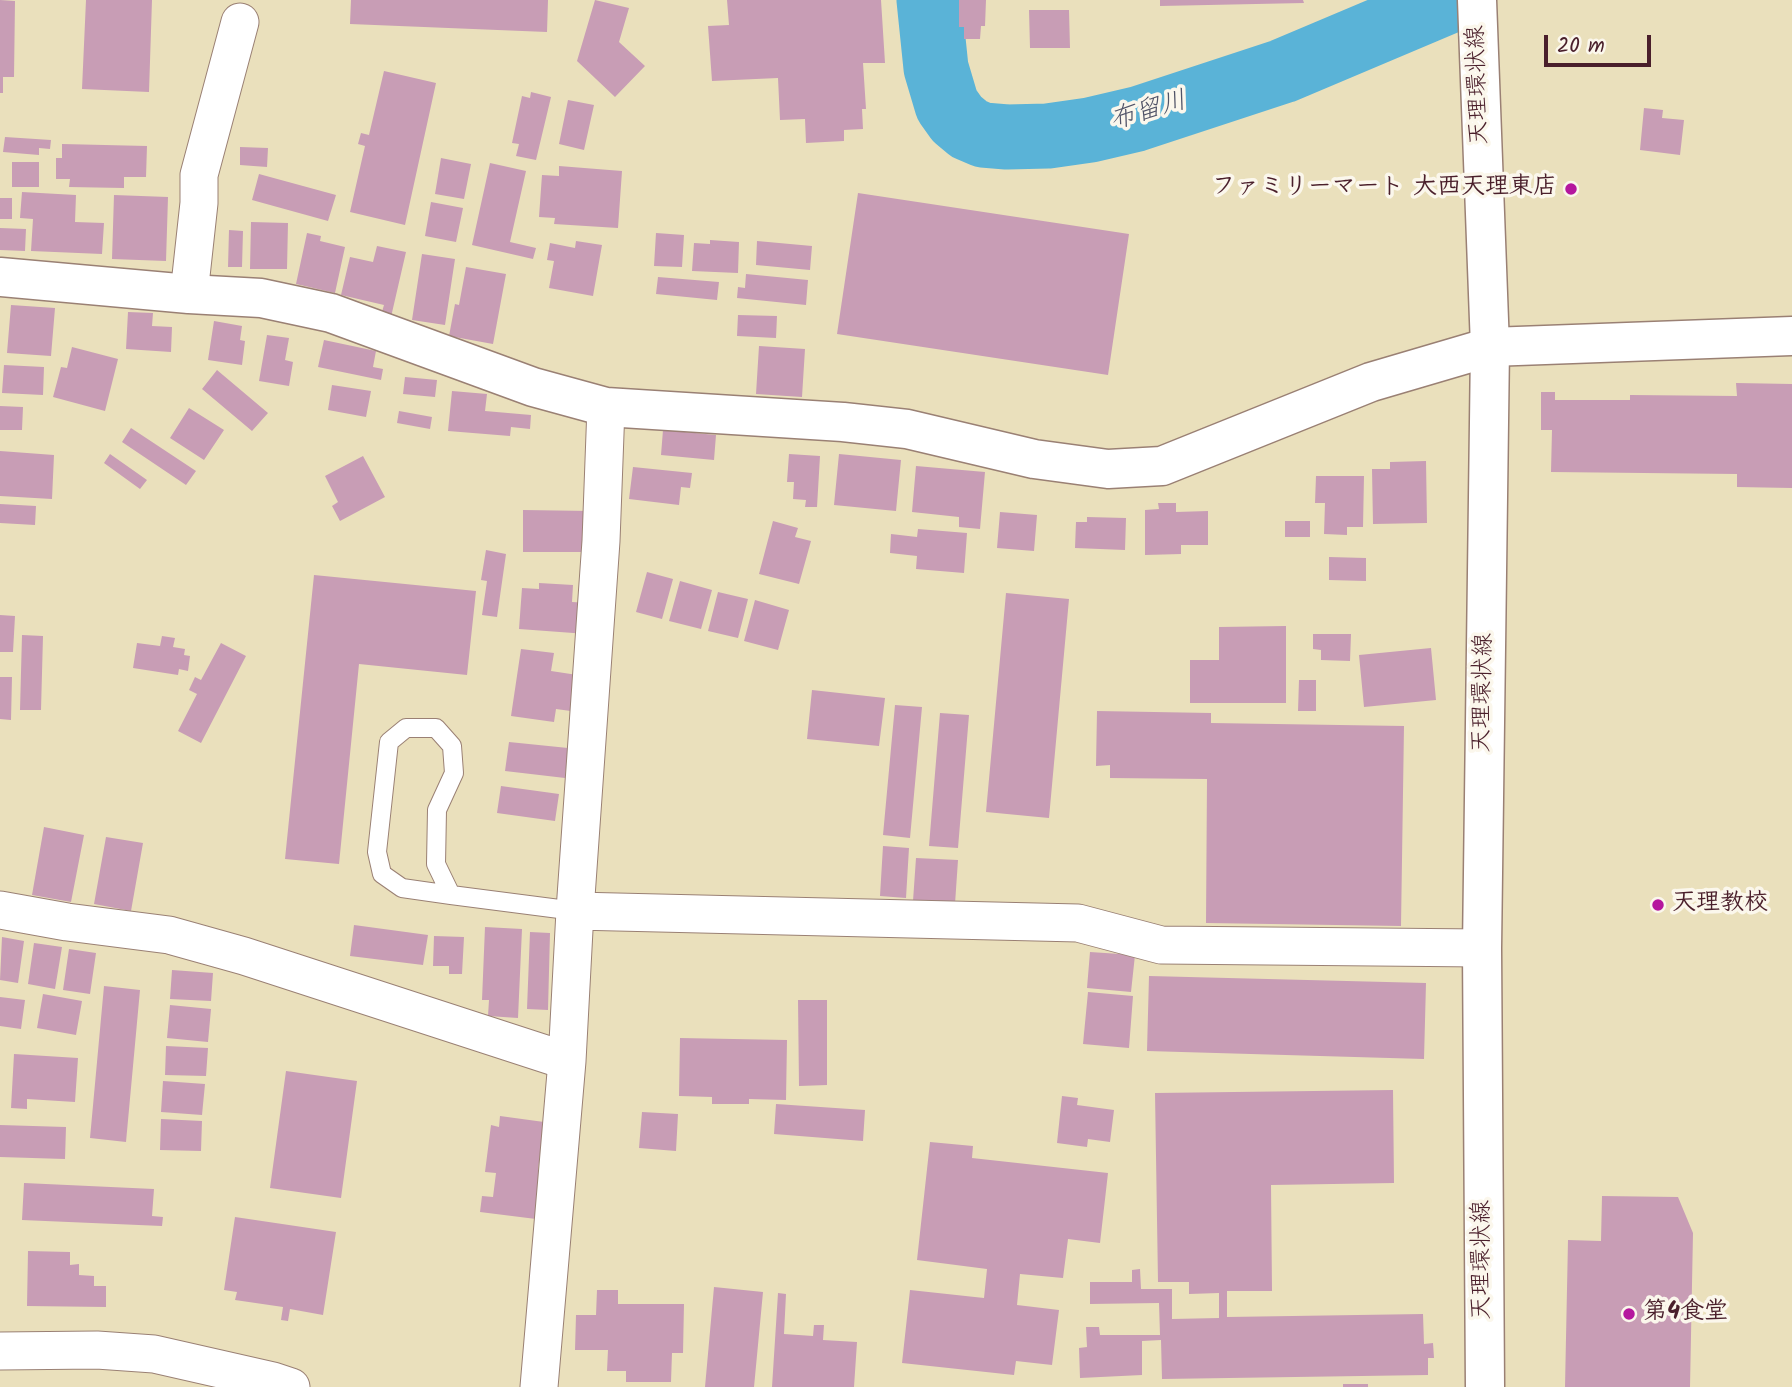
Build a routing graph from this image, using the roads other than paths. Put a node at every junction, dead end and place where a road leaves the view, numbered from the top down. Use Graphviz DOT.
graph roads {
  1 [pos="1477,18"];
  2 [pos="240,22"];
  3 [pos="0,277"];
  4 [pos="189,294"];
  5 [pos="1792,336"];
  6 [pos="1490,346"];
  7 [pos="606,407"];
  8 [pos="451,895"];
  9 [pos="0,910"];
  10 [pos="575,911"];
  11 [pos="1482,948"];
  12 [pos="567,1061"];
  13 [pos="0,1351"];
  14 [pos="291,1387"];
  15 [pos="539,1387"];
  16 [pos="1485,1387"];
  1 -- 6 [label="street, 天理環状線"];
  2 -- 4 [label="street"];
  3 -- 4 [label="street"];
  4 -- 7 [label="street"];
  5 -- 6 [label="street"];
  6 -- 7 [label="street"];
  6 -- 11 [label="street, 天理環状線"];
  7 -- 10 [label="street"];
  8 -- 8 [label="lane"];
  8 -- 10 [label="lane"];
  9 -- 12 [label="street"];
  10 -- 11 [label="street"];
  10 -- 12 [label="street"];
  11 -- 16 [label="street, 天理環状線"];
  12 -- 15 [label="street"];
  13 -- 14 [label="street"];
}
